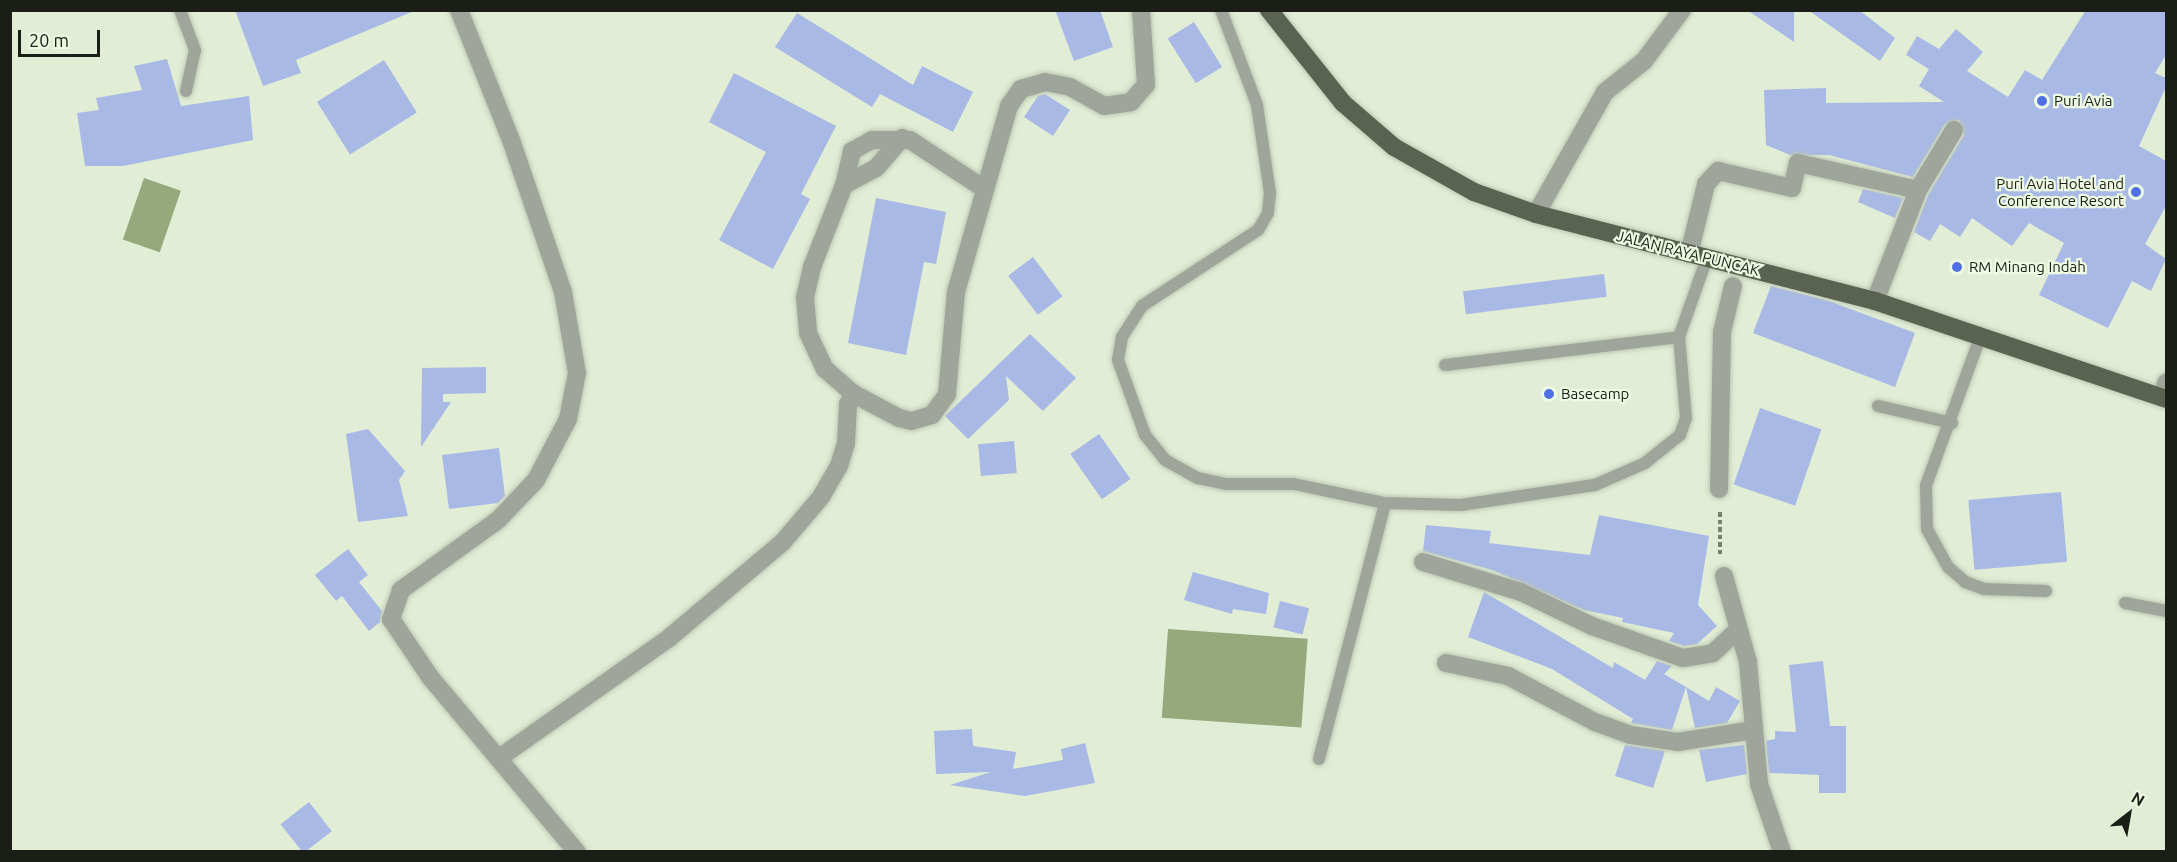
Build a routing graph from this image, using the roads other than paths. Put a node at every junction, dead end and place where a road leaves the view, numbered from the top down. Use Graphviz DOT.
graph roads {
  1 [pos="180,10"];
  2 [pos="459,10"];
  3 [pos="1141,10"];
  4 [pos="1221,10"];
  5 [pos="1269,10"];
  6 [pos="1682,10"];
  7 [pos="186,91"];
  8 [pos="1954,130"];
  9 [pos="902,138"];
  10 [pos="844,185"];
  11 [pos="983,188"];
  12 [pos="1918,190"];
  13 [pos="1536,214"];
  14 [pos="1698,256"];
  15 [pos="1733,286"];
  16 [pos="1875,301"];
  17 [pos="1981,335"];
  18 [pos="1680,337"];
  19 [pos="1445,366"];
  20 [pos="2165,393"];
  21 [pos="854,394"];
  22 [pos="1878,406"];
  23 [pos="1952,423"];
  24 [pos="1719,489"];
  25 [pos="1386,504"];
  26 [pos="1423,562"];
  27 [pos="1724,576"];
  28 [pos="2046,591"];
  29 [pos="2126,603"];
  30 [pos="2166,611"];
  31 [pos="1739,628"];
  32 [pos="1446,663"];
  33 [pos="1754,730"];
  34 [pos="499,758"];
  35 [pos="1319,759"];
  36 [pos="577,852"];
  37 [pos="1782,852"];
  1 -- 7 [label="lane"];
  2 -- 34 [label="street"];
  3 -- 11 [label="street"];
  4 -- 25 [label="lane"];
  5 -- 13 [label="highway, JALAN RAYA PUNCAK"];
  6 -- 13 [label="street"];
  8 -- 12 [label="street"];
  9 -- 10 [label="street"];
  9 -- 10 [label="street"];
  9 -- 11 [label="street"];
  10 -- 21 [label="street"];
  11 -- 21 [label="street"];
  12 -- 14 [label="street"];
  12 -- 16 [label="street"];
  13 -- 14 [label="highway, JALAN RAYA PUNCAK"];
  14 -- 16 [label="highway, JALAN RAYA PUNCAK"];
  14 -- 18 [label="lane"];
  15 -- 24 [label="street"];
  16 -- 17 [label="highway, JALAN RAYA PUNCAK"];
  17 -- 20 [label="highway, JALAN RAYA PUNCAK"];
  17 -- 23 [label="lane"];
  18 -- 19 [label="lane"];
  18 -- 25 [label="lane"];
  21 -- 34 [label="street"];
  22 -- 23 [label="lane"];
  23 -- 28 [label="lane"];
  25 -- 35 [label="lane"];
  26 -- 31 [label="street"];
  27 -- 31 [label="street"];
  29 -- 30 [label="lane"];
  31 -- 33 [label="street"];
  32 -- 33 [label="street"];
  33 -- 37 [label="street"];
  34 -- 36 [label="street"];
}
